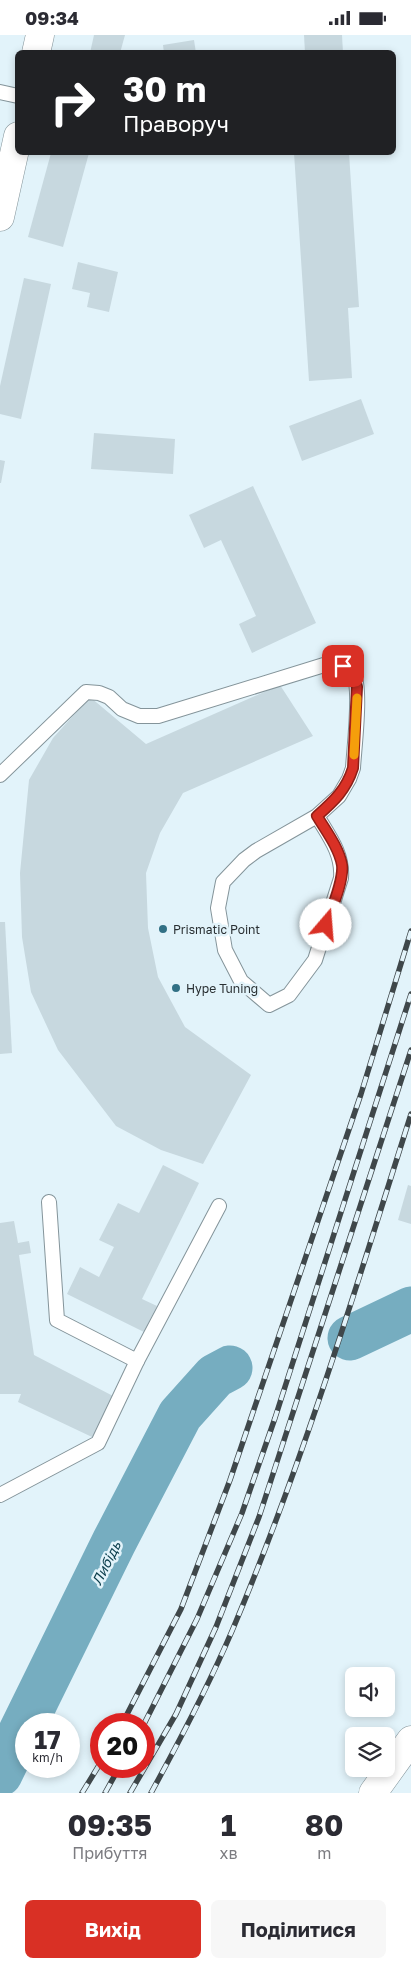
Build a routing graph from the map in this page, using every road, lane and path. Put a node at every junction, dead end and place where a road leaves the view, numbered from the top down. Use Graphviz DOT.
graph roads {
  1 [pos="40,35"];
  2 [pos="37,50"];
  3 [pos="0,91"];
  4 [pos="15,95"];
  5 [pos="15,150"];
  6 [pos="0,217"];
  7 [pos="0,775"];
  8 [pos="317,816"];
  9 [pos="49,1202"];
  10 [pos="218,1207"];
  11 [pos="137,1361"];
  12 [pos="0,1495"];
  13 [pos="411,1741"];
  14 [pos="373,1793"];
  1 -- 2 [label="street"];
  3 -- 4 [label="lane"];
  5 -- 6 [label="street"];
  7 -- 8 [label="lane"];
  8 -- 8 [label="lane"];
  9 -- 11 [label="lane"];
  10 -- 11 [label="lane"];
  11 -- 12 [label="lane"];
  13 -- 14 [label="street"];
}
